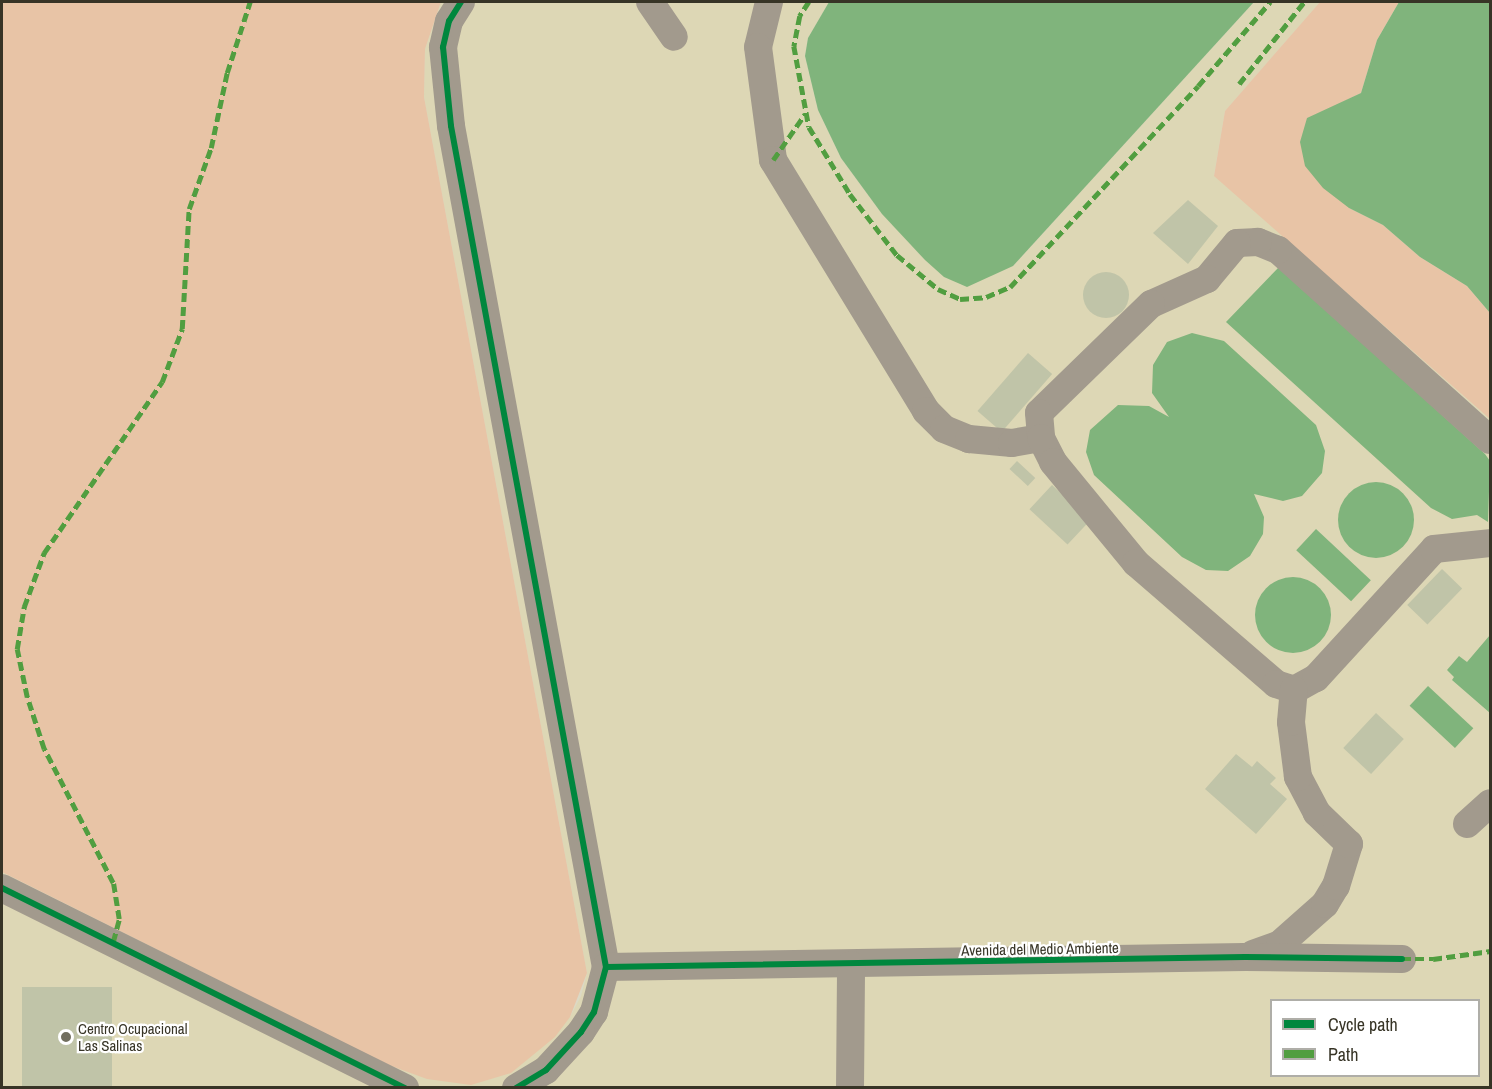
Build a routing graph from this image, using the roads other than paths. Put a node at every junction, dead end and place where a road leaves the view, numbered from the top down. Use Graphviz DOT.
graph roads {
  1 [pos="461,2"];
  2 [pos="650,2"];
  3 [pos="769,2"];
  4 [pos="674,38"];
  5 [pos="1041,438"];
  6 [pos="1491,440"];
  7 [pos="1491,543"];
  8 [pos="1294,690"];
  9 [pos="1491,803"];
  10 [pos="1467,824"];
  11 [pos="2,888"];
  12 [pos="1245,957"];
  13 [pos="1402,959"];
  14 [pos="851,965"];
  15 [pos="606,967"];
  16 [pos="405,1088"];
  17 [pos="516,1088"];
  18 [pos="850,1088"];
  1 -- 15 [label="street"];
  2 -- 4 [label="street"];
  3 -- 5 [label="street"];
  5 -- 6 [label="street"];
  5 -- 8 [label="street"];
  7 -- 8 [label="street"];
  8 -- 12 [label="street"];
  9 -- 10 [label="street"];
  11 -- 16 [label="street"];
  12 -- 13 [label="street, Avenida del Medio Ambiente"];
  12 -- 14 [label="street, Avenida del Medio Ambiente"];
  14 -- 15 [label="street, Avenida del Medio Ambiente"];
  14 -- 18 [label="street"];
  15 -- 17 [label="street"];
}
